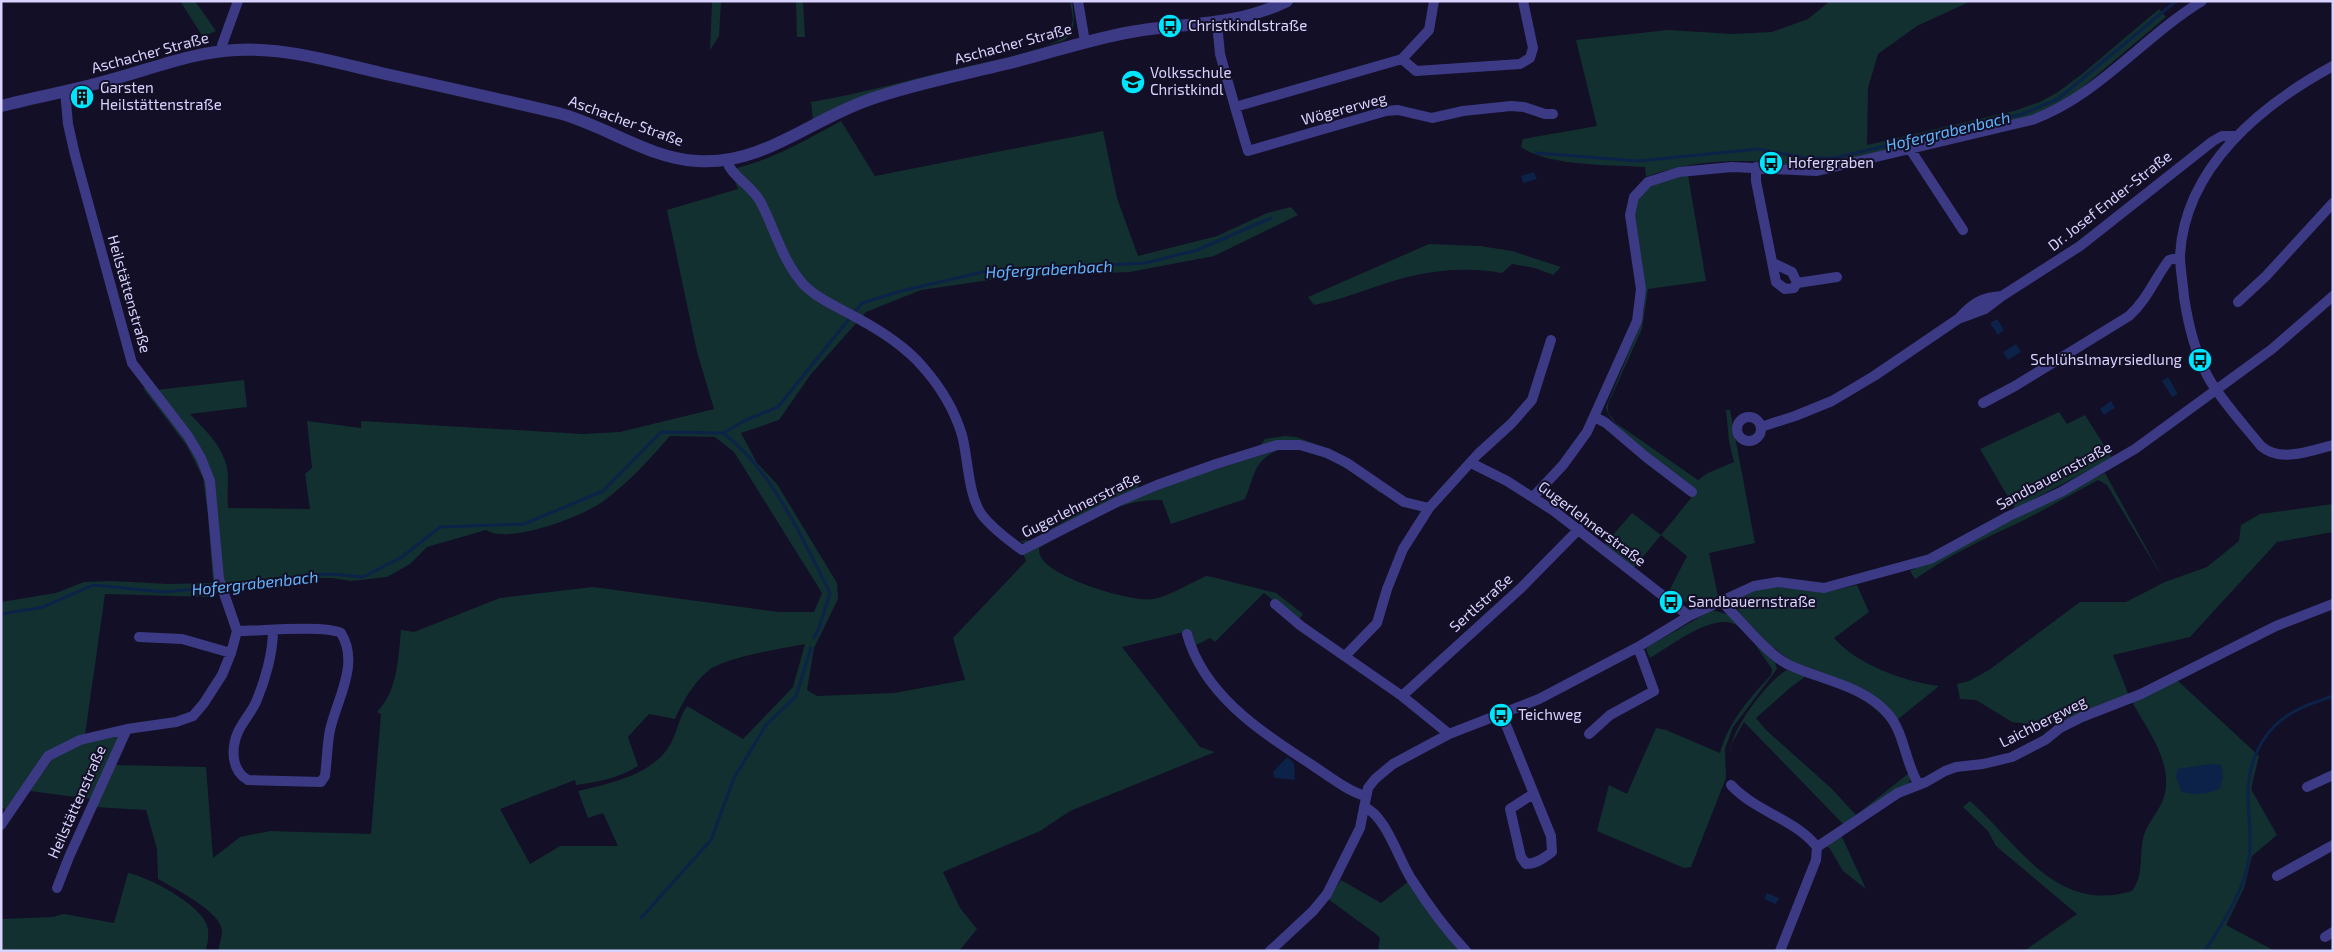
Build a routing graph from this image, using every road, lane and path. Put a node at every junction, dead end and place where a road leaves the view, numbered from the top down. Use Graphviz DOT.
graph roads {
  1 [pos="238,1"];
  2 [pos="1078,1"];
  3 [pos="1287,1"];
  4 [pos="1434,1"];
  5 [pos="1522,1"];
  6 [pos="2202,1"];
  7 [pos="1217,23"];
  8 [pos="1085,42"];
  9 [pos="222,51"];
  10 [pos="1402,59"];
  11 [pos="2333,66"];
  12 [pos="65,91"];
  13 [pos="1,106"];
  14 [pos="1235,107"];
  15 [pos="1553,114"];
  16 [pos="2236,136"];
  17 [pos="1910,149"];
  18 [pos="726,161"];
  19 [pos="1756,167"];
  20 [pos="2333,203"];
  21 [pos="1963,230"];
  22 [pos="2180,257"];
  23 [pos="1772,263"];
  24 [pos="1837,277"];
  25 [pos="1797,283"];
  26 [pos="2333,296"];
  27 [pos="2238,302"];
  28 [pos="1551,340"];
  29 [pos="2216,389"];
  30 [pos="1983,403"];
  31 [pos="1595,417"];
  32 [pos="1761,427"];
  33 [pos="2333,444"];
  34 [pos="1471,463"];
  35 [pos="1692,492"];
  36 [pos="1533,497"];
  37 [pos="1429,508"];
  38 [pos="1578,529"];
  39 [pos="1721,601"];
  40 [pos="1276,604"];
  41 [pos="2333,604"];
  42 [pos="1689,616"];
  43 [pos="273,630"];
  44 [pos="237,631"];
  45 [pos="1187,634"];
  46 [pos="139,637"];
  47 [pos="1638,647"];
  48 [pos="231,653"];
  49 [pos="1345,656"];
  50 [pos="1402,696"];
  51 [pos="1502,714"];
  52 [pos="127,729"];
  53 [pos="1449,734"];
  54 [pos="1590,734"];
  55 [pos="2333,775"];
  56 [pos="1919,785"];
  57 [pos="1731,786"];
  58 [pos="2308,787"];
  59 [pos="1534,794"];
  60 [pos="1364,801"];
  61 [pos="1,825"];
  62 [pos="2333,845"];
  63 [pos="1817,847"];
  64 [pos="2277,876"];
  65 [pos="57,888"];
  66 [pos="1270,951"];
  67 [pos="1466,951"];
  68 [pos="1780,951"];
  1 -- 9 [label="street"];
  2 -- 8 [label="street"];
  3 -- 7 [label="street, Aschacher Straße"];
  4 -- 10 [label="street"];
  5 -- 10 [label="street"];
  6 -- 17 [label="street"];
  7 -- 8 [label="street, Aschacher Straße"];
  7 -- 14 [label="street, Wögererweg"];
  8 -- 18 [label="street, Aschacher Straße"];
  9 -- 12 [label="street, Aschacher Straße"];
  9 -- 18 [label="street, Aschacher Straße"];
  10 -- 14 [label="street, Wögererweg"];
  11 -- 16 [label="street"];
  12 -- 13 [label="street, Aschacher Straße"];
  12 -- 44 [label="street, Heilstättenstraße"];
  14 -- 15 [label="street, Wögererweg"];
  16 -- 22 [label="street"];
  16 -- 32 [label="street, Dr. Josef Ender-Straße"];
  17 -- 19 [label="street"];
  17 -- 21 [label="street"];
  18 -- 37 [label="street, Gugerlehnerstraße"];
  19 -- 23 [label="street"];
  19 -- 31 [label="street"];
  20 -- 27 [label="street"];
  22 -- 29 [label="street"];
  22 -- 30 [label="street"];
  23 -- 25 [label="street"];
  23 -- 25 [label="street"];
  24 -- 25 [label="street"];
  26 -- 29 [label="street, Sandbauernstraße"];
  28 -- 34 [label="street"];
  29 -- 33 [label="street"];
  29 -- 39 [label="street, Sandbauernstraße"];
  31 -- 35 [label="street"];
  31 -- 36 [label="street"];
  34 -- 36 [label="street, Gugerlehnerstraße"];
  34 -- 37 [label="street"];
  36 -- 38 [label="street, Gugerlehnerstraße"];
  37 -- 49 [label="street"];
  38 -- 42 [label="street, Gugerlehnerstraße"];
  38 -- 50 [label="street, Sertlstraße"];
  39 -- 42 [label="street, Sandbauernstraße"];
  39 -- 56 [label="street"];
  40 -- 49 [label="street"];
  41 -- 56 [label="street, Laichbergweg"];
  42 -- 47 [label="street, Sandbauernstraße"];
  43 -- 43 [label="street"];
  43 -- 44 [label="street"];
  44 -- 48 [label="street, Heilstättenstraße"];
  45 -- 60 [label="street"];
  46 -- 48 [label="street"];
  47 -- 51 [label="street, Sandbauernstraße"];
  47 -- 54 [label="street"];
  48 -- 52 [label="street, Heilstättenstraße"];
  49 -- 50 [label="street"];
  50 -- 53 [label="street"];
  51 -- 53 [label="street, Sandbauernstraße"];
  51 -- 59 [label="street"];
  52 -- 61 [label="street, Heilstättenstraße"];
  52 -- 65 [label="street, Heilstättenstraße"];
  53 -- 60 [label="street, Sandbauernstraße"];
  55 -- 58 [label="street"];
  56 -- 63 [label="street, Laichbergweg"];
  57 -- 63 [label="street"];
  59 -- 59 [label="street"];
  60 -- 66 [label="street, Sandbauernstraße"];
  60 -- 67 [label="street"];
  62 -- 64 [label="street"];
  63 -- 68 [label="street"];
}
